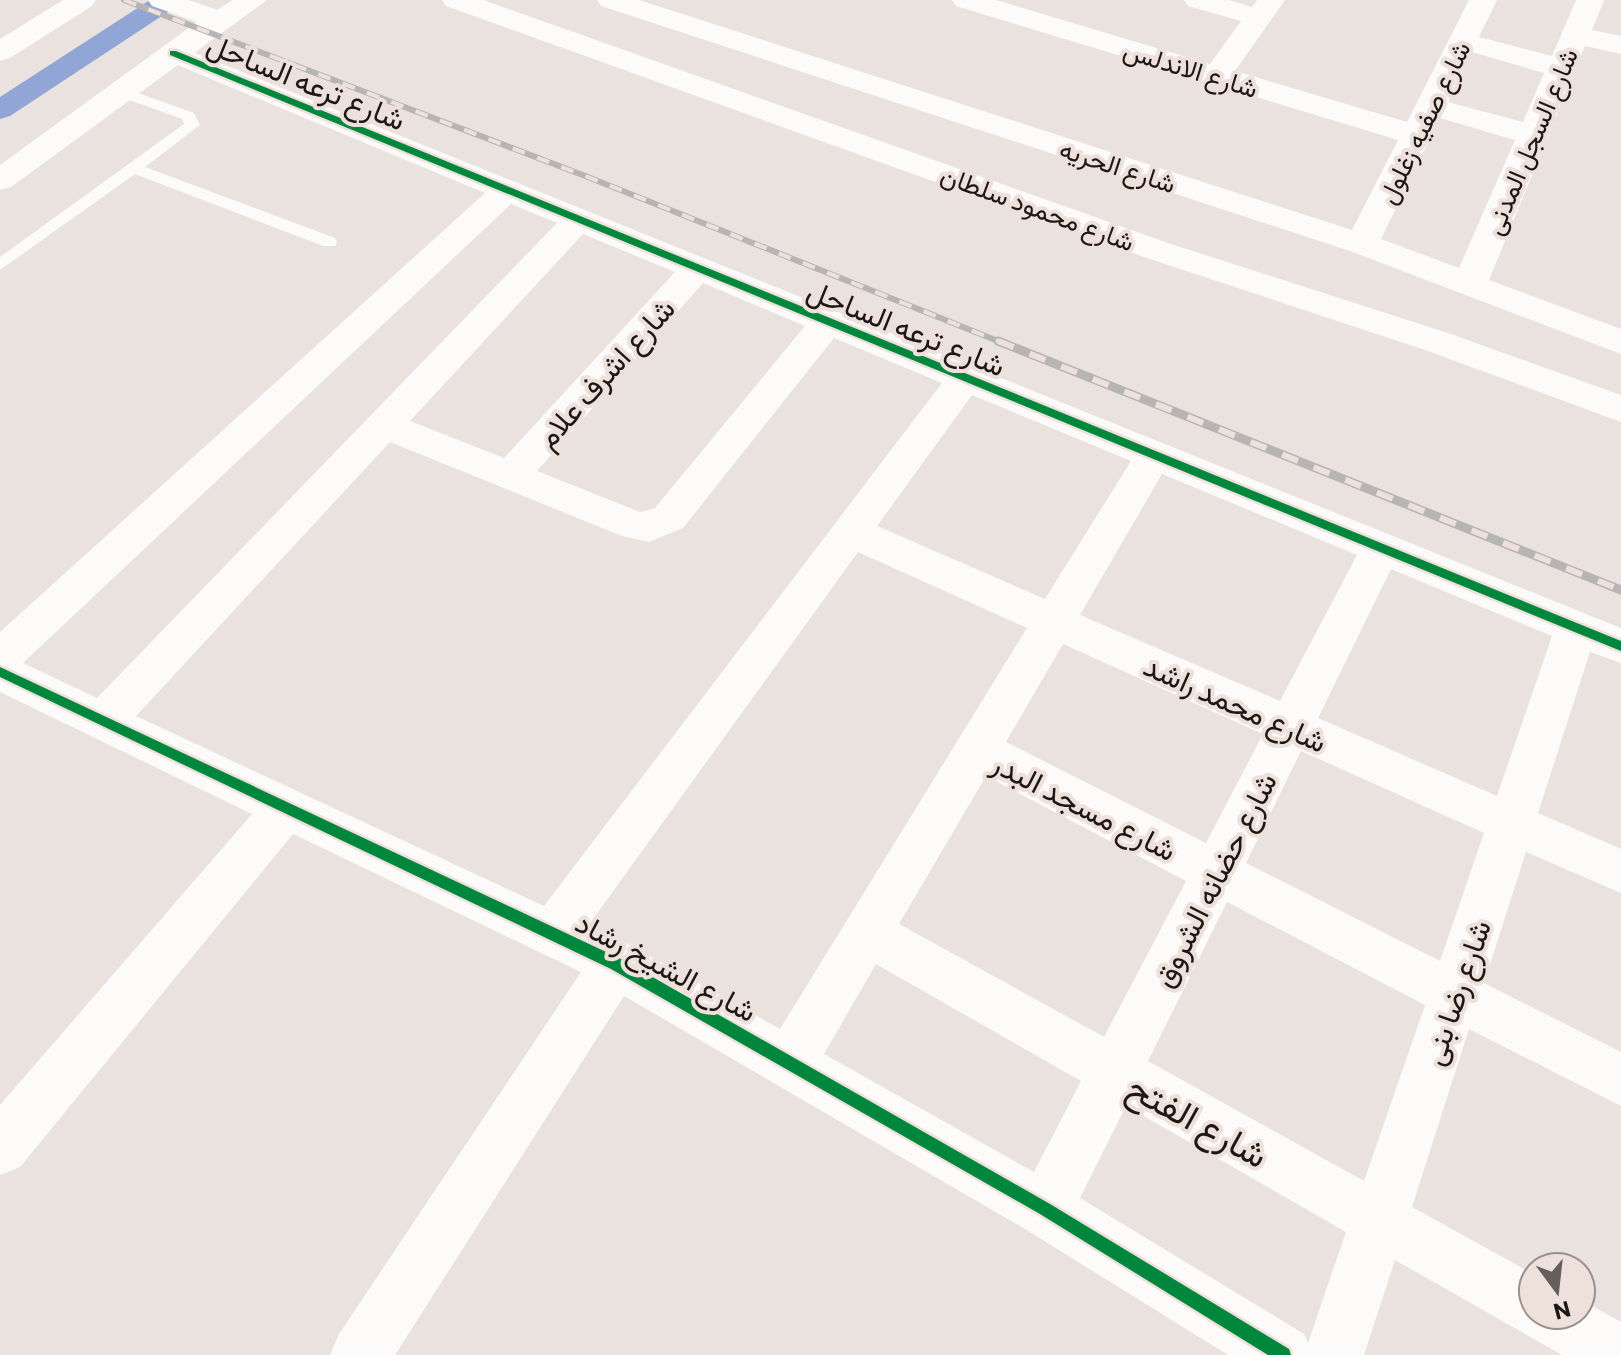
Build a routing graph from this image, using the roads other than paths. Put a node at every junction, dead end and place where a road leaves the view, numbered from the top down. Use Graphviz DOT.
graph roads {
  1 [pos="162,0"];
  2 [pos="253,0"];
  3 [pos="456,0"];
  4 [pos="611,0"];
  5 [pos="966,0"];
  6 [pos="1198,0"];
  7 [pos="1483,0"];
  8 [pos="1590,0"];
  9 [pos="72,2"];
  10 [pos="1265,9"];
  11 [pos="211,17"];
  12 [pos="1576,35"];
  13 [pos="1463,41"];
  14 [pos="1621,45"];
  15 [pos="0,52"];
  16 [pos="173,53"];
  17 [pos="1561,68"];
  18 [pos="1217,75"];
  19 [pos="121,92"];
  20 [pos="1430,106"];
  21 [pos="1416,135"];
  22 [pos="1533,135"];
  23 [pos="134,168"];
  24 [pos="0,180"];
  25 [pos="507,190"];
  26 [pos="579,219"];
  27 [pos="329,242"];
  28 [pos="1362,244"];
  29 [pos="0,265"];
  30 [pos="698,268"];
  31 [pos="1470,283"];
  32 [pos="828,322"];
  33 [pos="1621,342"];
  34 [pos="965,378"];
  35 [pos="1621,409"];
  36 [pos="384,425"];
  37 [pos="1154,455"];
  38 [pos="510,476"];
  39 [pos="851,532"];
  40 [pos="1381,548"];
  41 [pos="1054,621"];
  42 [pos="1599,638"];
  43 [pos="0,658"];
  44 [pos="0,672"];
  45 [pos="103,721"];
  46 [pos="1291,726"];
  47 [pos="977,749"];
  48 [pos="286,808"];
  49 [pos="1512,824"];
  50 [pos="1217,872"];
  51 [pos="1621,872"];
  52 [pos="866,932"];
  53 [pos="553,933"];
  54 [pos="616,964"];
  55 [pos="1455,994"];
  56 [pos="790,1061"];
  57 [pos="1115,1072"];
  58 [pos="1621,1080"];
  59 [pos="0,1147"];
  60 [pos="1045,1209"];
  61 [pos="1379,1219"];
  62 [pos="1517,1297"];
  63 [pos="1578,1331"];
  64 [pos="360,1355"];
  65 [pos="1283,1355"];
  66 [pos="1334,1355"];
  67 [pos="1621,1355"];
  1 -- 11 [label="street"];
  2 -- 11 [label="street"];
  3 -- 35 [label="street, شارع محمود سلطان"];
  4 -- 28 [label="street, شارع الحريه"];
  5 -- 18 [label="street, شارع الاندلس"];
  6 -- 10 [label="street"];
  7 -- 13 [label="street, شارع صفيه زغلول"];
  8 -- 12 [label="street, شارع السجل المدنى"];
  9 -- 15 [label="street"];
  10 -- 18 [label="street"];
  11 -- 16 [label="street"];
  12 -- 14 [label="street"];
  12 -- 17 [label="street, شارع السجل المدنى"];
  13 -- 17 [label="street"];
  13 -- 20 [label="street, شارع صفيه زغلول"];
  16 -- 19 [label="street"];
  16 -- 25 [label="street, شارع ترعه الساحل"];
  17 -- 22 [label="street, شارع السجل المدنى"];
  18 -- 21 [label="street, شارع الاندلس"];
  19 -- 23 [label="lane"];
  19 -- 24 [label="street"];
  20 -- 21 [label="street, شارع صفيه زغلول"];
  20 -- 22 [label="street"];
  21 -- 28 [label="street, شارع صفيه زغلول"];
  22 -- 31 [label="street, شارع السجل المدنى"];
  23 -- 27 [label="lane"];
  23 -- 29 [label="lane"];
  25 -- 26 [label="street, شارع ترعه الساحل"];
  25 -- 43 [label="street"];
  26 -- 30 [label="street, شارع ترعه الساحل"];
  26 -- 36 [label="street"];
  28 -- 31 [label="street, شارع الحريه"];
  30 -- 32 [label="street, شارع ترعه الساحل"];
  30 -- 38 [label="street, شارع اشرف علام"];
  31 -- 33 [label="street, شارع الحريه"];
  32 -- 34 [label="street, شارع ترعه الساحل"];
  32 -- 38 [label="street"];
  34 -- 37 [label="street, شارع ترعه الساحل"];
  34 -- 39 [label="street"];
  36 -- 38 [label="street"];
  36 -- 45 [label="street"];
  37 -- 40 [label="street, شارع ترعه الساحل"];
  37 -- 41 [label="street"];
  39 -- 41 [label="street, شارع محمد راشد"];
  39 -- 53 [label="street"];
  40 -- 42 [label="street, شارع ترعه الساحل"];
  40 -- 46 [label="street, شارع حضانه الشروق"];
  41 -- 46 [label="street, شارع محمد راشد"];
  41 -- 47 [label="street"];
  42 -- 49 [label="street, شارع رضا بنى"];
  44 -- 45 [label="street, شارع الشيخ رشاد"];
  45 -- 48 [label="street, شارع الشيخ رشاد"];
  46 -- 49 [label="street, شارع محمد راشد"];
  46 -- 50 [label="street, شارع حضانه الشروق"];
  47 -- 50 [label="street, شارع مسجد البدر"];
  47 -- 52 [label="street"];
  48 -- 53 [label="street, شارع الشيخ رشاد"];
  48 -- 59 [label="street"];
  49 -- 51 [label="street, شارع محمد راشد"];
  49 -- 55 [label="street, شارع رضا بنى"];
  50 -- 55 [label="street, شارع مسجد البدر"];
  50 -- 57 [label="street, شارع حضانه الشروق"];
  52 -- 56 [label="street"];
  52 -- 57 [label="street, شارع الفتح"];
  53 -- 54 [label="street, شارع الشيخ رشاد"];
  54 -- 56 [label="street, شارع الشيخ رشاد"];
  54 -- 64 [label="street"];
  55 -- 58 [label="street, شارع مسجد البدر"];
  55 -- 61 [label="street, شارع رضا بنى"];
  56 -- 60 [label="street, شارع الشيخ رشاد"];
  57 -- 60 [label="street, شارع حضانه الشروق"];
  57 -- 61 [label="street, شارع الفتح"];
  60 -- 65 [label="street, شارع الشيخ رشاد"];
  61 -- 62 [label="street, شارع الفتح"];
  61 -- 66 [label="street, شارع رضا بنى"];
  63 -- 67 [label="street"];
}
